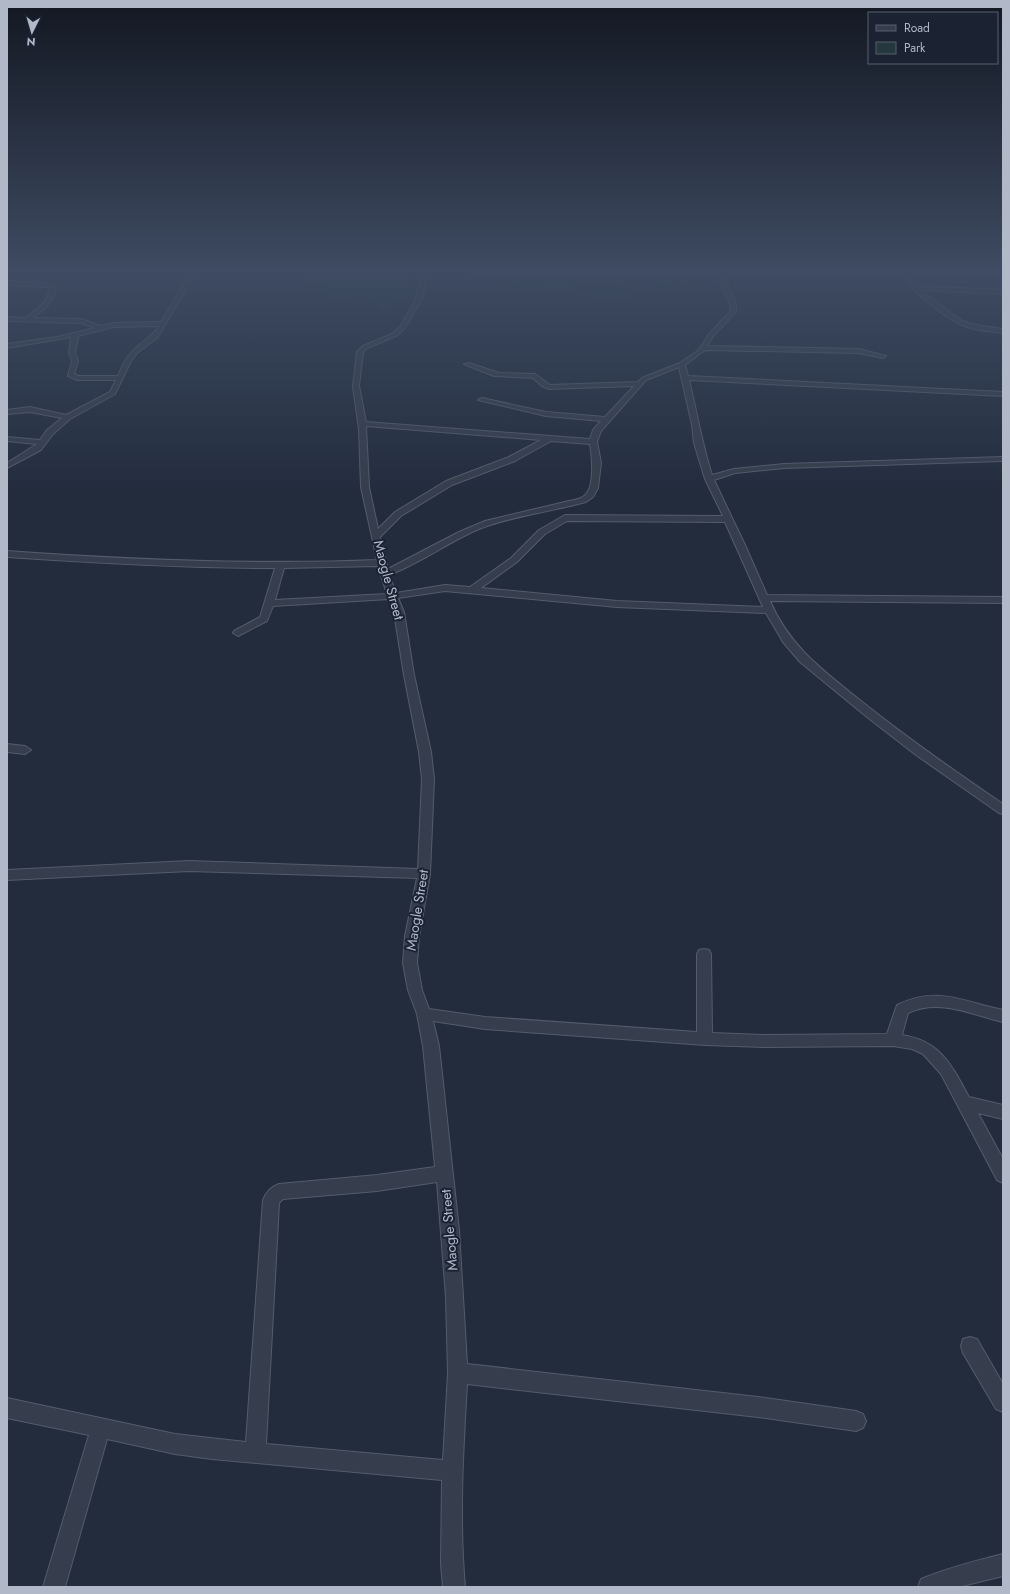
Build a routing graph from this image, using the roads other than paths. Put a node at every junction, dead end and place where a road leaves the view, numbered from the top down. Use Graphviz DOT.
graph roads {
  1 [pos="27,343"];
  2 [pos="72,343"];
  3 [pos="149,343"];
  4 [pos="374,343"];
  5 [pos="706,343"];
  6 [pos="7,346"];
  7 [pos="704,348"];
  8 [pos="883,356"];
  9 [pos="467,364"];
  10 [pos="682,364"];
  11 [pos="120,378"];
  12 [pos="684,378"];
  13 [pos="638,384"];
  14 [pos="1003,394"];
  15 [pos="482,400"];
  16 [pos="7,412"];
  17 [pos="67,417"];
  18 [pos="607,419"];
  19 [pos="363,424"];
  20 [pos="7,439"];
  21 [pos="549,439"];
  22 [pos="43,442"];
  23 [pos="593,442"];
  24 [pos="1003,459"];
  25 [pos="7,466"];
  26 [pos="709,479"];
  27 [pos="729,519"];
  28 [pos="376,535"];
  29 [pos="7,554"];
  30 [pos="281,564"];
  31 [pos="383,568"];
  32 [pos="472,590"];
  33 [pos="392,596"];
  34 [pos="763,598"];
  35 [pos="1003,600"];
  36 [pos="270,603"];
  37 [pos="769,610"];
  38 [pos="238,633"];
  39 [pos="7,748"];
  40 [pos="25,750"];
  41 [pos="1003,810"];
  42 [pos="424,874"];
  43 [pos="7,875"];
  44 [pos="704,954"];
  45 [pos="424,1014"];
  46 [pos="1003,1016"];
  47 [pos="705,1039"];
  48 [pos="893,1040"];
  49 [pos="964,1103"];
  50 [pos="1003,1112"];
  51 [pos="444,1173"];
  52 [pos="1003,1175"];
  53 [pos="970,1346"];
  54 [pos="458,1373"];
  55 [pos="1003,1402"];
  56 [pos="7,1408"];
  57 [pos="856,1421"];
  58 [pos="101,1427"];
  59 [pos="255,1453"];
  60 [pos="452,1471"];
  61 [pos="1003,1565"];
  62 [pos="54,1587"];
  63 [pos="454,1587"];
  64 [pos="929,1587"];
  1 -- 6 [label="street"];
  2 -- 11 [label="street"];
  3 -- 11 [label="street"];
  4 -- 19 [label="street, Maogle Street"];
  5 -- 7 [label="street"];
  7 -- 8 [label="street"];
  7 -- 10 [label="street"];
  9 -- 13 [label="street"];
  10 -- 12 [label="street"];
  10 -- 13 [label="street"];
  11 -- 17 [label="street"];
  12 -- 14 [label="street"];
  12 -- 26 [label="street"];
  13 -- 18 [label="street"];
  15 -- 18 [label="street"];
  16 -- 17 [label="street"];
  17 -- 22 [label="street"];
  18 -- 23 [label="street"];
  19 -- 21 [label="street"];
  19 -- 28 [label="street, Maogle Street"];
  20 -- 22 [label="street"];
  21 -- 23 [label="street"];
  21 -- 28 [label="street"];
  22 -- 25 [label="street"];
  23 -- 31 [label="street"];
  24 -- 26 [label="street"];
  26 -- 27 [label="street"];
  27 -- 32 [label="street"];
  27 -- 34 [label="street"];
  28 -- 31 [label="street, Maogle Street"];
  29 -- 30 [label="street"];
  30 -- 31 [label="street"];
  30 -- 36 [label="street"];
  31 -- 33 [label="street, Maogle Street"];
  32 -- 33 [label="street"];
  32 -- 37 [label="street"];
  33 -- 36 [label="street"];
  33 -- 42 [label="street, Maogle Street"];
  34 -- 35 [label="street"];
  34 -- 37 [label="street"];
  36 -- 38 [label="street"];
  37 -- 41 [label="street"];
  39 -- 40 [label="street"];
  42 -- 43 [label="street"];
  42 -- 45 [label="street, Maogle Street"];
  44 -- 47 [label="street"];
  45 -- 47 [label="street"];
  45 -- 51 [label="street, Maogle Street"];
  46 -- 48 [label="street"];
  47 -- 48 [label="street"];
  48 -- 49 [label="street"];
  49 -- 50 [label="street"];
  49 -- 52 [label="street"];
  51 -- 54 [label="street, Maogle Street"];
  51 -- 59 [label="street"];
  53 -- 55 [label="street"];
  54 -- 57 [label="street"];
  54 -- 60 [label="street, Maogle Street"];
  56 -- 58 [label="street"];
  58 -- 59 [label="street"];
  58 -- 62 [label="street"];
  59 -- 60 [label="street"];
  60 -- 63 [label="street, Maogle Street"];
  61 -- 64 [label="street"];
}
